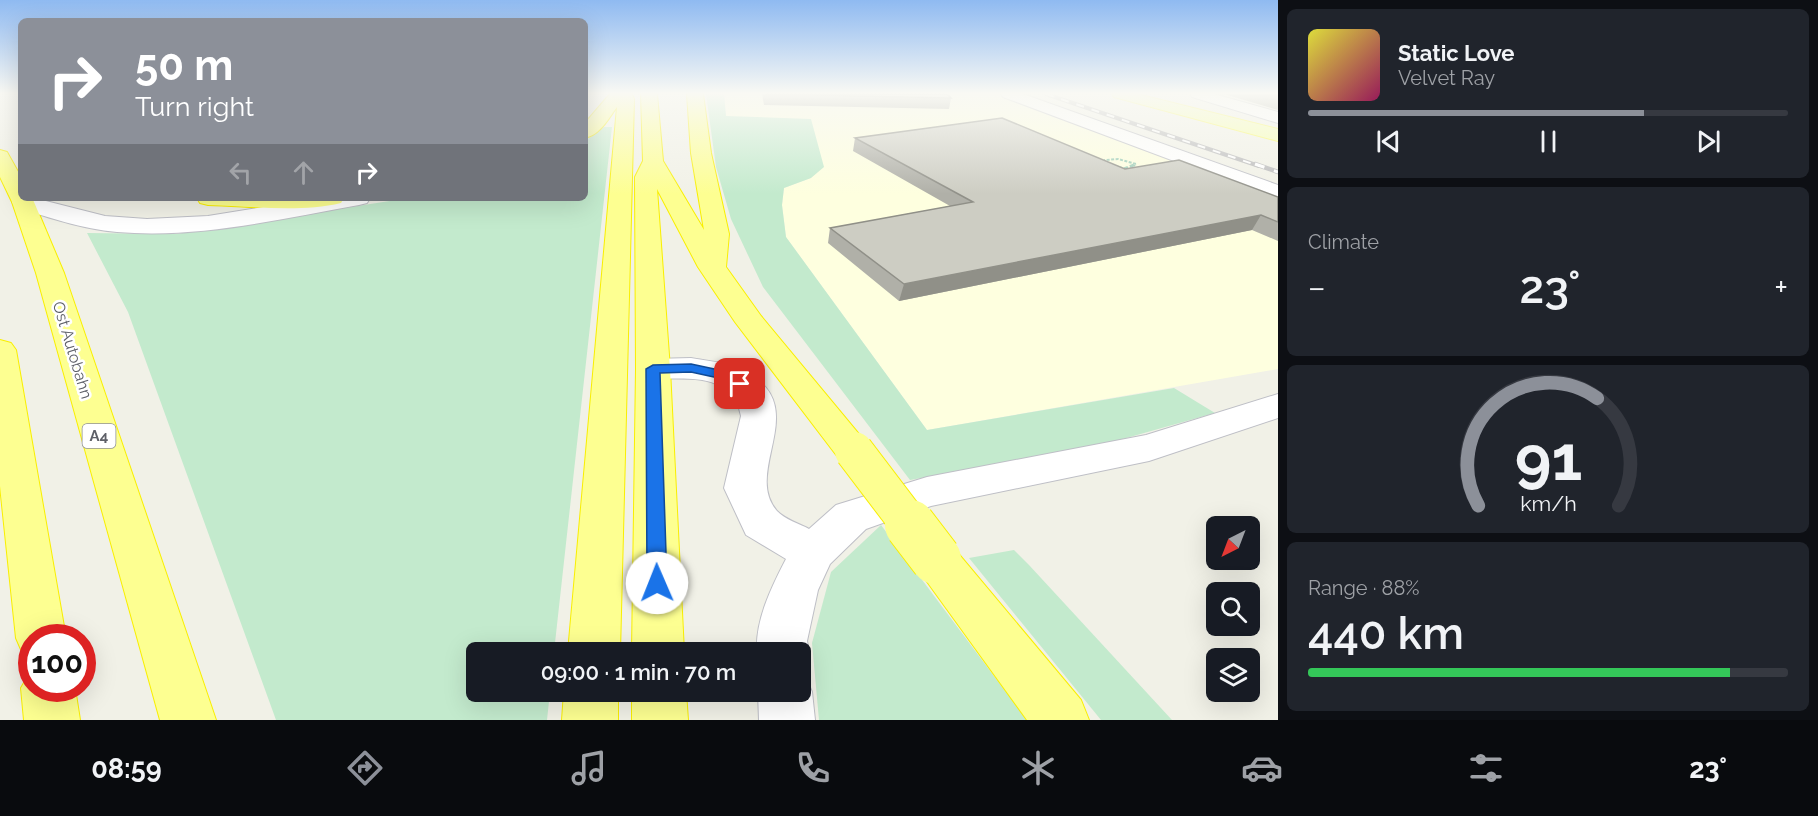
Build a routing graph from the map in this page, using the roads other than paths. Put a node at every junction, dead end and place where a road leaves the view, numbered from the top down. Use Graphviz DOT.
graph roads {
  1 [pos="624,128"];
  2 [pos="651,128"];
  3 [pos="698,128"];
  4 [pos="1101,128"];
  5 [pos="1249,128"];
  6 [pos="1278,135"];
  7 [pos="4,144"];
  8 [pos="653,160"];
  9 [pos="18,189"];
  10 [pos="1278,192"];
  11 [pos="340,201"];
  12 [pos="22,202"];
  13 [pos="712,267"];
  14 [pos="0,351"];
  15 [pos="653,369"];
  16 [pos="1278,406"];
  17 [pos="813,552"];
  18 [pos="39,624"];
  19 [pos="595,642"];
  20 [pos="658,642"];
  21 [pos="782,642"];
  22 [pos="50,702"];
  23 [pos="591,702"];
  24 [pos="659,702"];
  25 [pos="785,702"];
  26 [pos="52,720"];
  27 [pos="188,720"];
  28 [pos="590,720"];
  29 [pos="660,720"];
  30 [pos="787,720"];
  31 [pos="1061,720"];
  1 -- 19 [label="highway"];
  2 -- 8 [label="highway"];
  3 -- 13 [label="highway"];
  4 -- 10 [label="street"];
  5 -- 6 [label="main road"];
  7 -- 9 [label="highway, Ost Autobahn / A4"];
  8 -- 13 [label="highway"];
  8 -- 15 [label="highway"];
  11 -- 12 [label="street"];
  12 -- 27 [label="highway, Ost Autobahn / A4"];
  13 -- 31 [label="highway, bridge"];
  14 -- 18 [label="highway"];
  15 -- 17 [label="street"];
  15 -- 20 [label="highway"];
  16 -- 17 [label="street"];
  17 -- 21 [label="street"];
  22 -- 26 [label="highway"];
  23 -- 28 [label="highway"];
  24 -- 29 [label="highway"];
  25 -- 30 [label="street"];
}
